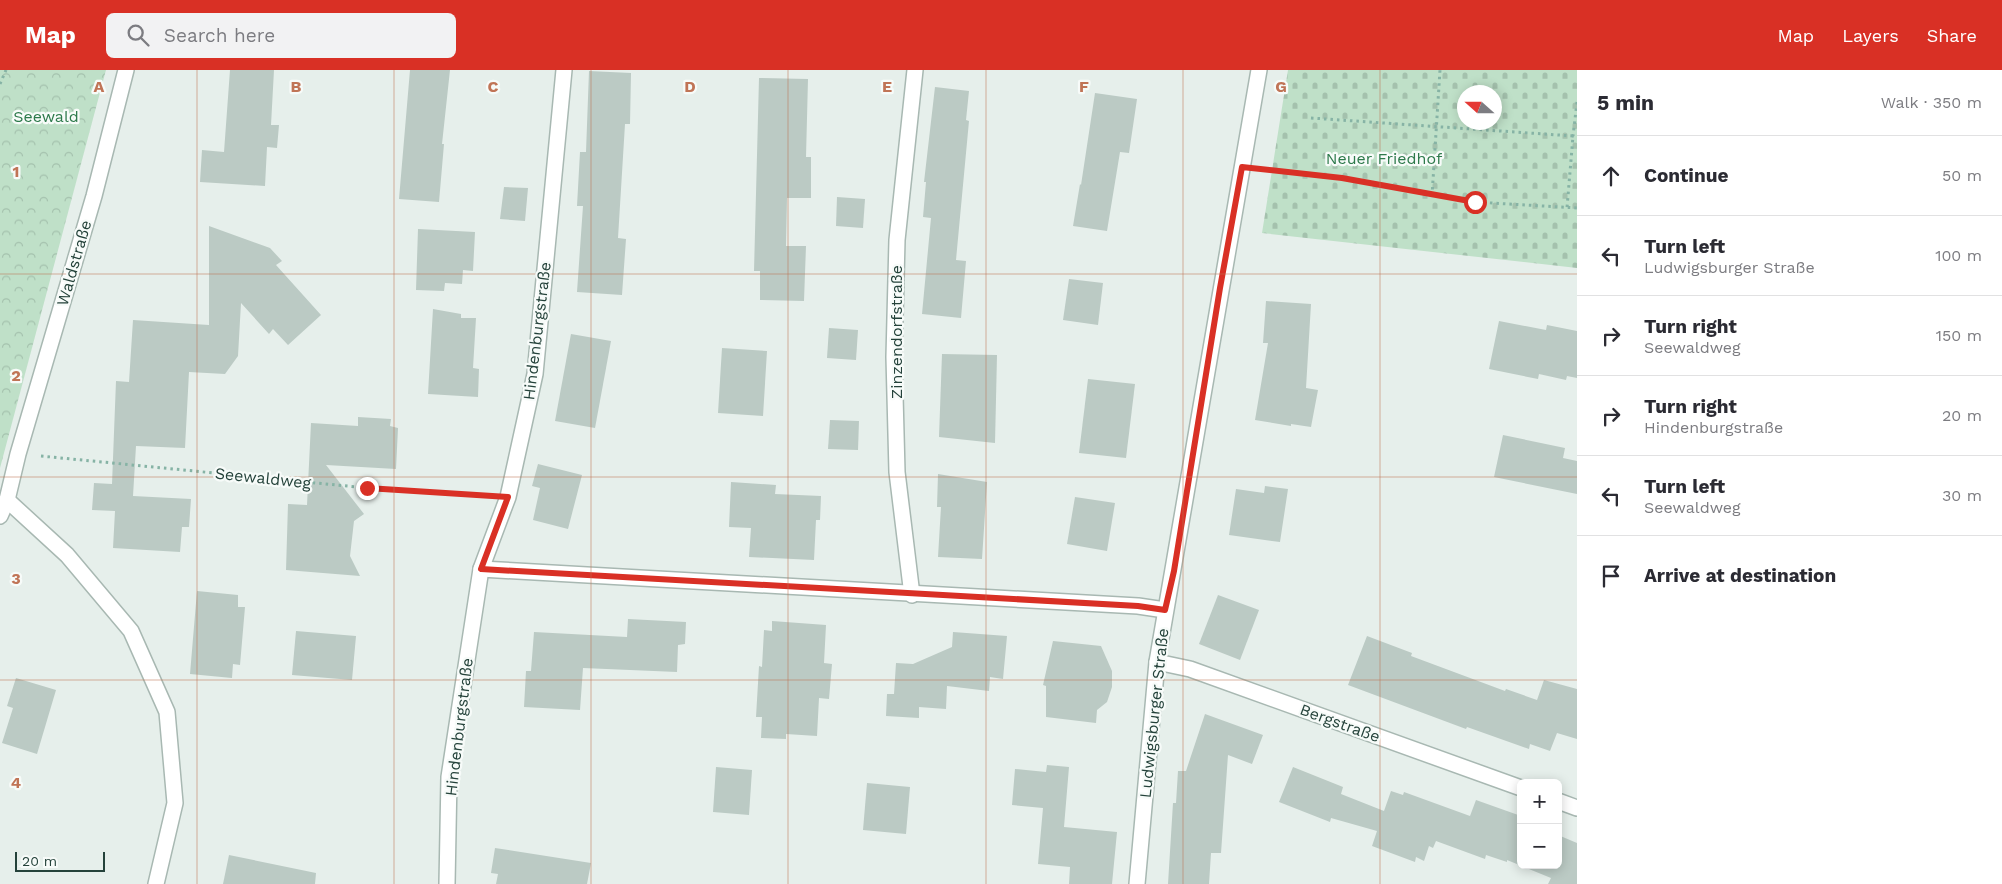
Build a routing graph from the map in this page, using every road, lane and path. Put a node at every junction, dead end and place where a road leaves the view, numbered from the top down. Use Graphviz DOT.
graph roads {
  1 [pos="6,70"];
  2 [pos="126,70"];
  3 [pos="564,70"];
  4 [pos="915,70"];
  5 [pos="1259,70"];
  6 [pos="1440,70"];
  7 [pos="0,84"];
  8 [pos="1577,102"];
  9 [pos="1311,118"];
  10 [pos="1436,125"];
  11 [pos="1575,136"];
  12 [pos="1242,167"];
  13 [pos="1432,196"];
  14 [pos="1567,208"];
  15 [pos="1577,208"];
  16 [pos="18,454"];
  17 [pos="508,497"];
  18 [pos="7,500"];
  19 [pos="0,516"];
  20 [pos="481,569"];
  21 [pos="912,594"];
  22 [pos="1165,610"];
  23 [pos="1157,662"];
  24 [pos="1517,787"];
  25 [pos="1562,802"];
  26 [pos="1577,808"];
  27 [pos="156,884"];
  28 [pos="447,884"];
  29 [pos="1137,884"];
  1 -- 7 [label="path"];
  2 -- 16 [label="street, Waldstraße"];
  3 -- 17 [label="street, Hindenburgstraße"];
  4 -- 21 [label="street, Zinzendorfstraße"];
  5 -- 12 [label="street, Ludwigsburger Straße"];
  6 -- 10 [label="path"];
  8 -- 11 [label="path"];
  9 -- 10 [label="path"];
  10 -- 11 [label="path"];
  10 -- 13 [label="path"];
  11 -- 14 [label="path"];
  12 -- 13 [label="path"];
  12 -- 22 [label="street, Ludwigsburger Straße"];
  13 -- 14 [label="path"];
  14 -- 15 [label="path"];
  16 -- 17 [label="path, Seewaldweg"];
  16 -- 18 [label="street, Waldstraße"];
  17 -- 20 [label="street, Hindenburgstraße"];
  18 -- 19 [label="street, Waldstraße"];
  18 -- 27 [label="street"];
  20 -- 21 [label="street"];
  20 -- 28 [label="street, Hindenburgstraße"];
  21 -- 22 [label="street"];
  22 -- 23 [label="street, Ludwigsburger Straße"];
  23 -- 24 [label="street, Bergstraße"];
  23 -- 29 [label="street, Ludwigsburger Straße"];
  25 -- 26 [label="street"];
}
